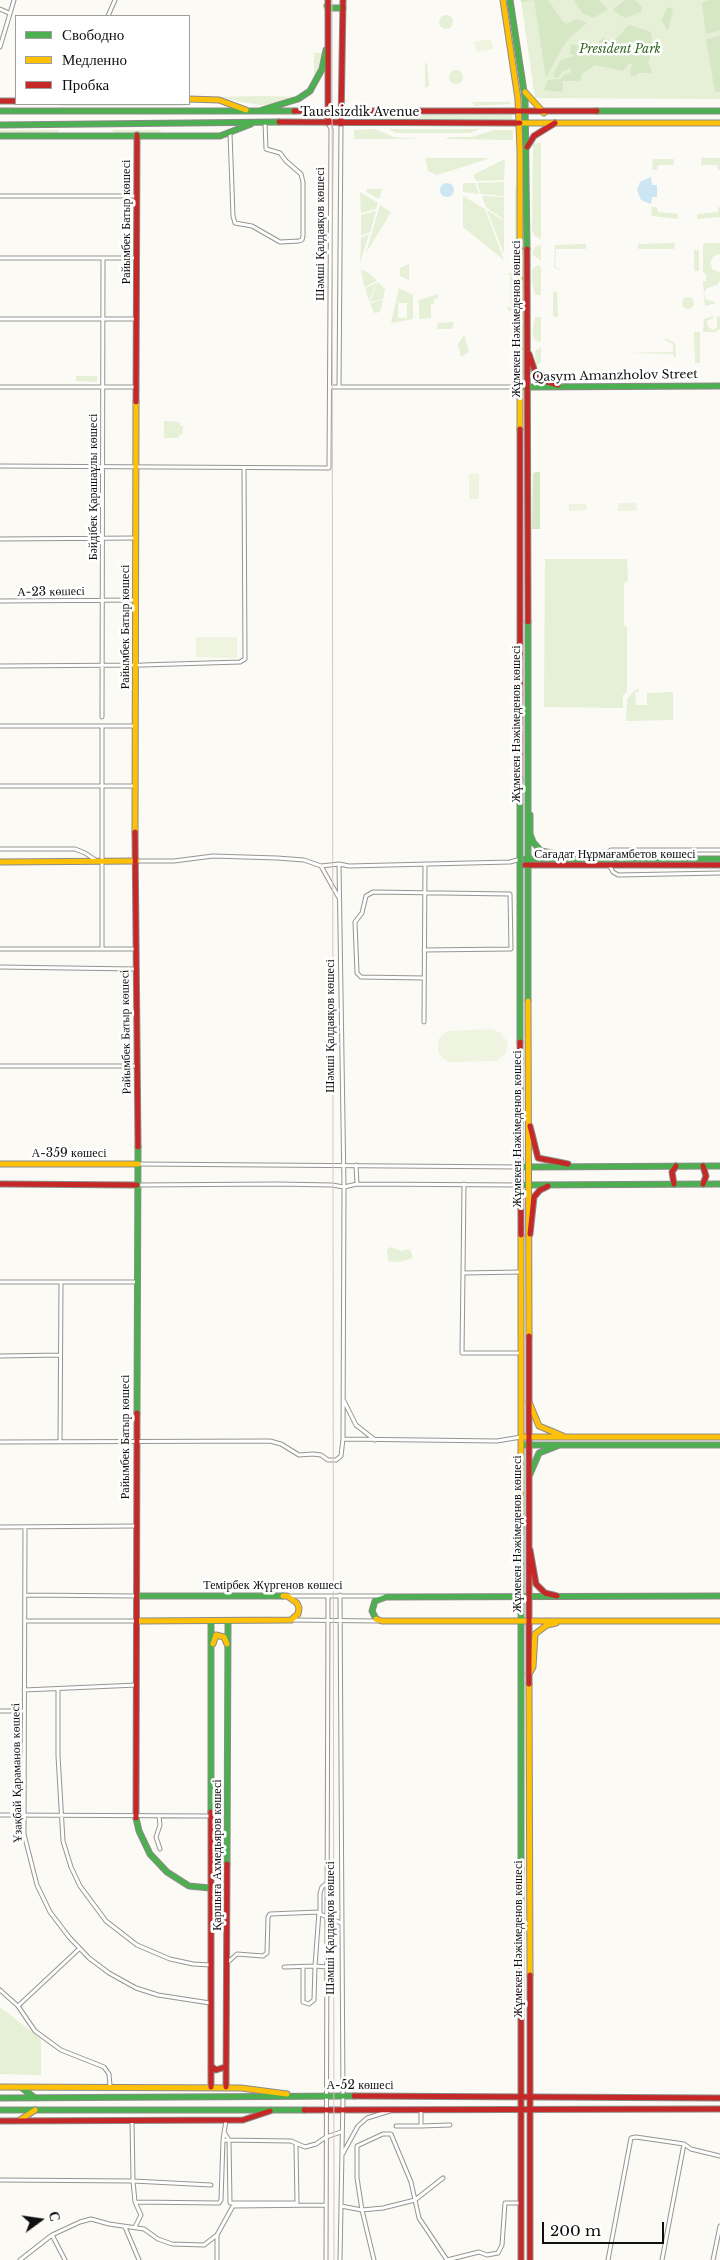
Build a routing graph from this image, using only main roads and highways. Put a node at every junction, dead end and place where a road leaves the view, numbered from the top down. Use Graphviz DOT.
graph roads {
  1 [pos="327,0"];
  2 [pos="343,0"];
  3 [pos="510,0"];
  4 [pos="503,3"];
  5 [pos="328,8"];
  6 [pos="343,8"];
  7 [pos="513,25"];
  8 [pos="328,36"];
  9 [pos="523,90"];
  10 [pos="190,99"];
  11 [pos="0,101"];
  12 [pos="15,101"];
  13 [pos="0,111"];
  14 [pos="250,111"];
  15 [pos="257,111"];
  16 [pos="328,111"];
  17 [pos="720,111"];
  18 [pos="341,112"];
  19 [pos="519,113"];
  20 [pos="526,113"];
  21 [pos="544,113"];
  22 [pos="254,122"];
  23 [pos="520,122"];
  24 [pos="526,122"];
  25 [pos="556,122"];
  26 [pos="328,123"];
  27 [pos="720,123"];
  28 [pos="341,124"];
  29 [pos="0,125"];
  30 [pos="0,136"];
  31 [pos="137,136"];
  32 [pos="527,148"];
  33 [pos="527,342"];
  34 [pos="720,386"];
  35 [pos="524,387"];
  36 [pos="569,387"];
  37 [pos="527,802"];
  38 [pos="590,858"];
  39 [pos="720,858"];
  40 [pos="136,860"];
  41 [pos="0,862"];
  42 [pos="524,862"];
  43 [pos="720,866"];
  44 [pos="528,1117"];
  45 [pos="0,1164"];
  46 [pos="138,1164"];
  47 [pos="577,1166"];
  48 [pos="676,1166"];
  49 [pos="703,1166"];
  50 [pos="720,1166"];
  51 [pos="521,1167"];
  52 [pos="528,1167"];
  53 [pos="0,1184"];
  54 [pos="553,1184"];
  55 [pos="674,1184"];
  56 [pos="703,1184"];
  57 [pos="720,1184"];
  58 [pos="137,1185"];
  59 [pos="521,1185"];
  60 [pos="528,1185"];
  61 [pos="528,1240"];
  62 [pos="528,1400"];
  63 [pos="521,1437"];
  64 [pos="528,1437"];
  65 [pos="566,1437"];
  66 [pos="720,1437"];
  67 [pos="522,1444"];
  68 [pos="528,1445"];
  69 [pos="561,1445"];
  70 [pos="720,1445"];
  71 [pos="528,1478"];
  72 [pos="528,1544"];
  73 [pos="138,1596"];
  74 [pos="720,1596"];
  75 [pos="521,1598"];
  76 [pos="528,1598"];
  77 [pos="564,1598"];
  78 [pos="138,1621"];
  79 [pos="567,1621"];
  80 [pos="720,1621"];
  81 [pos="211,1622"];
  82 [pos="228,1622"];
  83 [pos="521,1622"];
  84 [pos="529,1622"];
  85 [pos="227,1648"];
  86 [pos="211,1650"];
  87 [pos="529,1676"];
  88 [pos="210,1888"];
  89 [pos="211,2066"];
  90 [pos="225,2067"];
  91 [pos="0,2087"];
  92 [pos="211,2087"];
  93 [pos="21,2088"];
  94 [pos="226,2088"];
  95 [pos="308,2096"];
  96 [pos="521,2096"];
  97 [pos="0,2098"];
  98 [pos="35,2098"];
  99 [pos="529,2098"];
  100 [pos="720,2098"];
  101 [pos="720,2109"];
  102 [pos="0,2110"];
  103 [pos="36,2110"];
  104 [pos="275,2110"];
  105 [pos="521,2110"];
  106 [pos="529,2110"];
  107 [pos="0,2121"];
  108 [pos="19,2121"];
  109 [pos="521,2260"];
  110 [pos="530,2260"];
  1 -- 5 [label="main road, Шәмші Қалдаяқов көшесі"];
  2 -- 6 [label="main road, Шәмші Қалдаяқов көшесі"];
  3 -- 7 [label="main road, Жұмекен Нәжімеденов көшесі"];
  4 -- 7 [label="main road"];
  4 -- 19 [label="main road, Жұмекен Нәжімеденов көшесі"];
  5 -- 6 [label="main road"];
  5 -- 8 [label="main road, Шәмші Қалдаяқов көшесі"];
  6 -- 18 [label="main road, Шәмші Қалдаяқов көшесі"];
  7 -- 9 [label="main road, Жұмекен Нәжімеденов көшесі"];
  8 -- 15 [label="main road"];
  8 -- 16 [label="main road, Шәмші Қалдаяқов көшесі"];
  9 -- 20 [label="main road, Жұмекен Нәжімеденов көшесі"];
  9 -- 21 [label="main road"];
  10 -- 14 [label="main road"];
  11 -- 12 [label="main road"];
  13 -- 14 [label="main road, Tauelsizdik Avenue"];
  14 -- 15 [label="main road, Tauelsizdik Avenue"];
  15 -- 16 [label="main road, Tauelsizdik Avenue"];
  16 -- 18 [label="main road, Tauelsizdik Avenue"];
  16 -- 26 [label="main road, Шәмші Қалдаяқов көшесі"];
  17 -- 21 [label="main road, Tauelsizdik Avenue"];
  18 -- 19 [label="main road, Tauelsizdik Avenue"];
  18 -- 28 [label="main road, Шәмші Қалдаяқов көшесі"];
  19 -- 20 [label="main road, Tauelsizdik Avenue"];
  19 -- 23 [label="main road, Жұмекен Нәжімеденов көшесі"];
  20 -- 21 [label="main road, Tauelsizdik Avenue"];
  20 -- 24 [label="main road, Жұмекен Нәжімеденов көшесі"];
  22 -- 26 [label="main road, Tauelsizdik Avenue"];
  22 -- 29 [label="main road, Tauelsizdik Avenue"];
  22 -- 31 [label="main road"];
  23 -- 24 [label="main road, Tauelsizdik Avenue"];
  23 -- 28 [label="main road, Tauelsizdik Avenue"];
  23 -- 35 [label="main road, Жұмекен Нәжімеденов көшесі"];
  24 -- 25 [label="main road, Tauelsizdik Avenue"];
  24 -- 32 [label="main road, Жұмекен Нәжімеденов көшесі"];
  25 -- 27 [label="main road, Tauelsizdik Avenue"];
  25 -- 32 [label="main road"];
  26 -- 28 [label="main road, Tauelsizdik Avenue"];
  30 -- 31 [label="main road"];
  31 -- 40 [label="main road, Райымбек Батыр көшесі"];
  32 -- 33 [label="main road, Жұмекен Нәжімеденов көшесі"];
  33 -- 35 [label="main road, Жұмекен Нәжімеденов көшесі"];
  33 -- 36 [label="main road"];
  34 -- 36 [label="main road, Qasym Amanzholov Street"];
  35 -- 36 [label="main road, Qasym Amanzholov Street"];
  35 -- 37 [label="main road, Жұмекен Нәжімеденов көшесі"];
  35 -- 42 [label="main road, Жұмекен Нәжімеденов көшесі"];
  37 -- 38 [label="main road"];
  37 -- 42 [label="main road, Жұмекен Нәжімеденов көшесі"];
  38 -- 39 [label="main road, Сағадат Нұрмағамбетов көшесі"];
  38 -- 42 [label="main road, Сағадат Нұрмағамбетов көшесі"];
  40 -- 41 [label="main road"];
  40 -- 46 [label="main road, Райымбек Батыр көшесі"];
  42 -- 43 [label="main road, Сағадат Нұрмағамбетов көшесі"];
  42 -- 44 [label="main road, Жұмекен Нәжімеденов көшесі"];
  42 -- 51 [label="main road, Жұмекен Нәжімеденов көшесі"];
  44 -- 47 [label="main road"];
  44 -- 52 [label="main road, Жұмекен Нәжімеденов көшесі"];
  45 -- 46 [label="main road, А-359 көшесі"];
  46 -- 58 [label="main road, Райымбек Батыр көшесі"];
  47 -- 48 [label="main road"];
  47 -- 52 [label="main road"];
  48 -- 49 [label="main road"];
  48 -- 55 [label="main road"];
  49 -- 50 [label="main road"];
  49 -- 56 [label="main road"];
  51 -- 52 [label="main road"];
  51 -- 59 [label="main road, Жұмекен Нәжімеденов көшесі"];
  52 -- 60 [label="main road, Жұмекен Нәжімеденов көшесі"];
  53 -- 58 [label="main road"];
  54 -- 55 [label="main road"];
  54 -- 60 [label="main road"];
  54 -- 61 [label="main road"];
  55 -- 56 [label="main road"];
  56 -- 57 [label="main road"];
  58 -- 73 [label="main road, Райымбек Батыр көшесі"];
  59 -- 60 [label="main road"];
  59 -- 63 [label="main road, Жұмекен Нәжімеденов көшесі"];
  60 -- 61 [label="main road, Жұмекен Нәжімеденов көшесі"];
  61 -- 62 [label="main road, Жұмекен Нәжімеденов көшесі"];
  62 -- 64 [label="main road, Жұмекен Нәжімеденов көшесі"];
  62 -- 65 [label="main road"];
  63 -- 64 [label="main road"];
  63 -- 67 [label="main road, Жұмекен Нәжімеденов көшесі"];
  64 -- 65 [label="main road"];
  64 -- 68 [label="main road, Жұмекен Нәжімеденов көшесі"];
  65 -- 66 [label="main road"];
  67 -- 68 [label="main road"];
  67 -- 75 [label="main road, Жұмекен Нәжімеденов көшесі"];
  68 -- 69 [label="main road"];
  68 -- 71 [label="main road, Жұмекен Нәжімеденов көшесі"];
  69 -- 70 [label="main road"];
  69 -- 71 [label="main road"];
  71 -- 72 [label="main road, Жұмекен Нәжімеденов көшесі"];
  72 -- 76 [label="main road, Жұмекен Нәжімеденов көшесі"];
  72 -- 77 [label="main road"];
  73 -- 78 [label="main road, Райымбек Батыр көшесі"];
  73 -- 82 [label="main road, Темірбек Жүргенов көшесі"];
  74 -- 77 [label="main road"];
  75 -- 76 [label="main road, Темірбек Жүргенов көшесі"];
  75 -- 83 [label="main road, Жұмекен Нәжімеденов көшесі"];
  75 -- 83 [label="main road, Темірбек Жүргенов көшесі"];
  76 -- 77 [label="main road"];
  76 -- 84 [label="main road, Жұмекен Нәжімеденов көшесі"];
  78 -- 81 [label="main road"];
  78 -- 88 [label="main road, Райымбек Батыр көшесі"];
  79 -- 80 [label="main road"];
  79 -- 84 [label="main road"];
  79 -- 87 [label="main road"];
  81 -- 82 [label="main road"];
  81 -- 86 [label="main road, Қаршыға Ахмедьяров көшесі"];
  82 -- 85 [label="main road, Қаршыға Ахмедьяров көшесі"];
  83 -- 84 [label="main road"];
  83 -- 96 [label="main road, Жұмекен Нәжімеденов көшесі"];
  84 -- 87 [label="main road, Жұмекен Нәжімеденов көшесі"];
  85 -- 86 [label="main road"];
  85 -- 90 [label="main road, Қаршыға Ахмедьяров көшесі"];
  86 -- 88 [label="main road, Қаршыға Ахмедьяров көшесі"];
  87 -- 99 [label="main road, Жұмекен Нәжімеденов көшесі"];
  88 -- 89 [label="main road, Қаршыға Ахмедьяров көшесі"];
  89 -- 90 [label="main road"];
  89 -- 92 [label="main road, Қаршыға Ахмедьяров көшесі"];
  90 -- 94 [label="main road, Қаршыға Ахмедьяров көшесі"];
  91 -- 93 [label="main road"];
  92 -- 93 [label="main road"];
  92 -- 94 [label="main road"];
  93 -- 98 [label="main road"];
  94 -- 95 [label="main road"];
  95 -- 96 [label="main road, А-52 көшесі"];
  95 -- 98 [label="main road, А-52 көшесі"];
  96 -- 99 [label="main road, А-52 көшесі"];
  96 -- 105 [label="main road, Жұмекен Нәжімеденов көшесі"];
  97 -- 98 [label="main road, А-52 көшесі"];
  99 -- 100 [label="main road, А-52 көшесі"];
  99 -- 106 [label="main road, Жұмекен Нәжімеденов көшесі"];
  101 -- 106 [label="main road, А-52 көшесі"];
  102 -- 103 [label="main road, А-52 көшесі"];
  103 -- 104 [label="main road, А-52 көшесі"];
  103 -- 108 [label="main road"];
  104 -- 105 [label="main road, А-52 көшесі"];
  104 -- 108 [label="main road"];
  105 -- 106 [label="main road, А-52 көшесі"];
  105 -- 109 [label="main road, Жұмекен Нәжімеденов көшесі"];
  106 -- 110 [label="main road, Жұмекен Нәжімеденов көшесі"];
  107 -- 108 [label="main road"];
}
